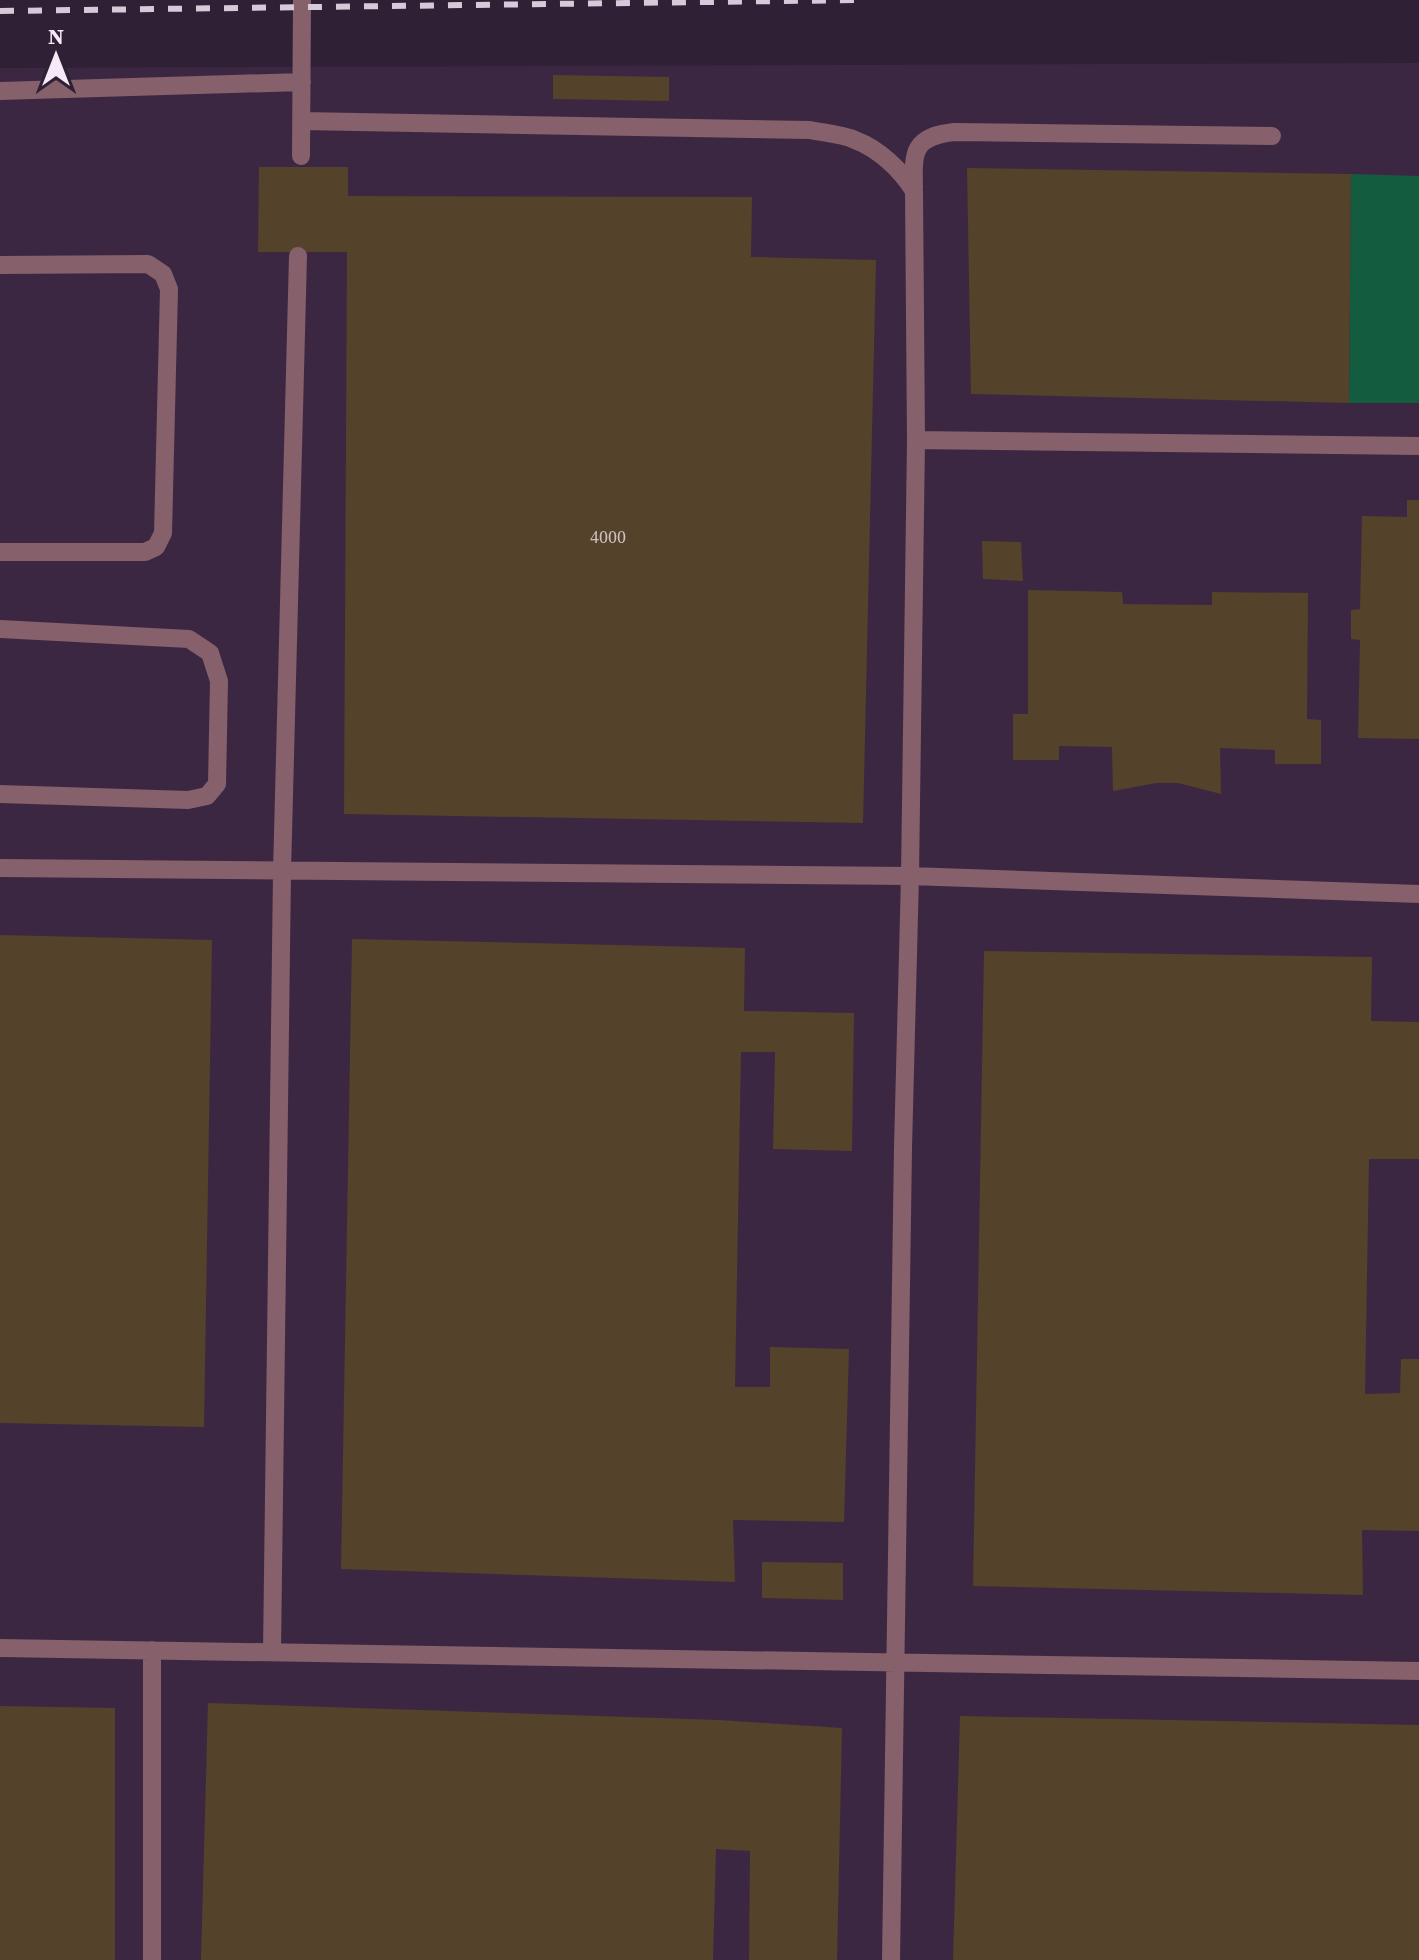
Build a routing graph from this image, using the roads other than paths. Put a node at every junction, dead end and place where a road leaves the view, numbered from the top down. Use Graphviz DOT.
graph roads {
  1 [pos="302,0"];
  2 [pos="302,82"];
  3 [pos="0,91"];
  4 [pos="302,121"];
  5 [pos="1272,136"];
  6 [pos="301,156"];
  7 [pos="914,191"];
  8 [pos="298,256"];
  9 [pos="0,265"];
  10 [pos="916,440"];
  11 [pos="1419,446"];
  12 [pos="0,552"];
  13 [pos="0,629"];
  14 [pos="0,794"];
  15 [pos="0,868"];
  16 [pos="282,872"];
  17 [pos="910,876"];
  18 [pos="1419,894"];
  19 [pos="0,1648"];
  20 [pos="152,1650"];
  21 [pos="272,1652"];
  22 [pos="896,1664"];
  23 [pos="1419,1671"];
  24 [pos="152,1960"];
  25 [pos="891,1960"];
  1 -- 2 [label="lane"];
  2 -- 3 [label="lane"];
  2 -- 4 [label="lane"];
  4 -- 6 [label="lane"];
  4 -- 7 [label="lane"];
  5 -- 7 [label="lane"];
  7 -- 10 [label="lane"];
  8 -- 16 [label="lane"];
  9 -- 12 [label="lane"];
  10 -- 11 [label="lane"];
  10 -- 17 [label="lane"];
  13 -- 14 [label="lane"];
  15 -- 16 [label="lane"];
  16 -- 17 [label="lane"];
  16 -- 21 [label="lane"];
  17 -- 18 [label="lane"];
  17 -- 22 [label="lane"];
  19 -- 20 [label="lane"];
  20 -- 21 [label="lane"];
  20 -- 24 [label="lane"];
  21 -- 22 [label="lane"];
  22 -- 23 [label="lane"];
  22 -- 25 [label="lane"];
}
